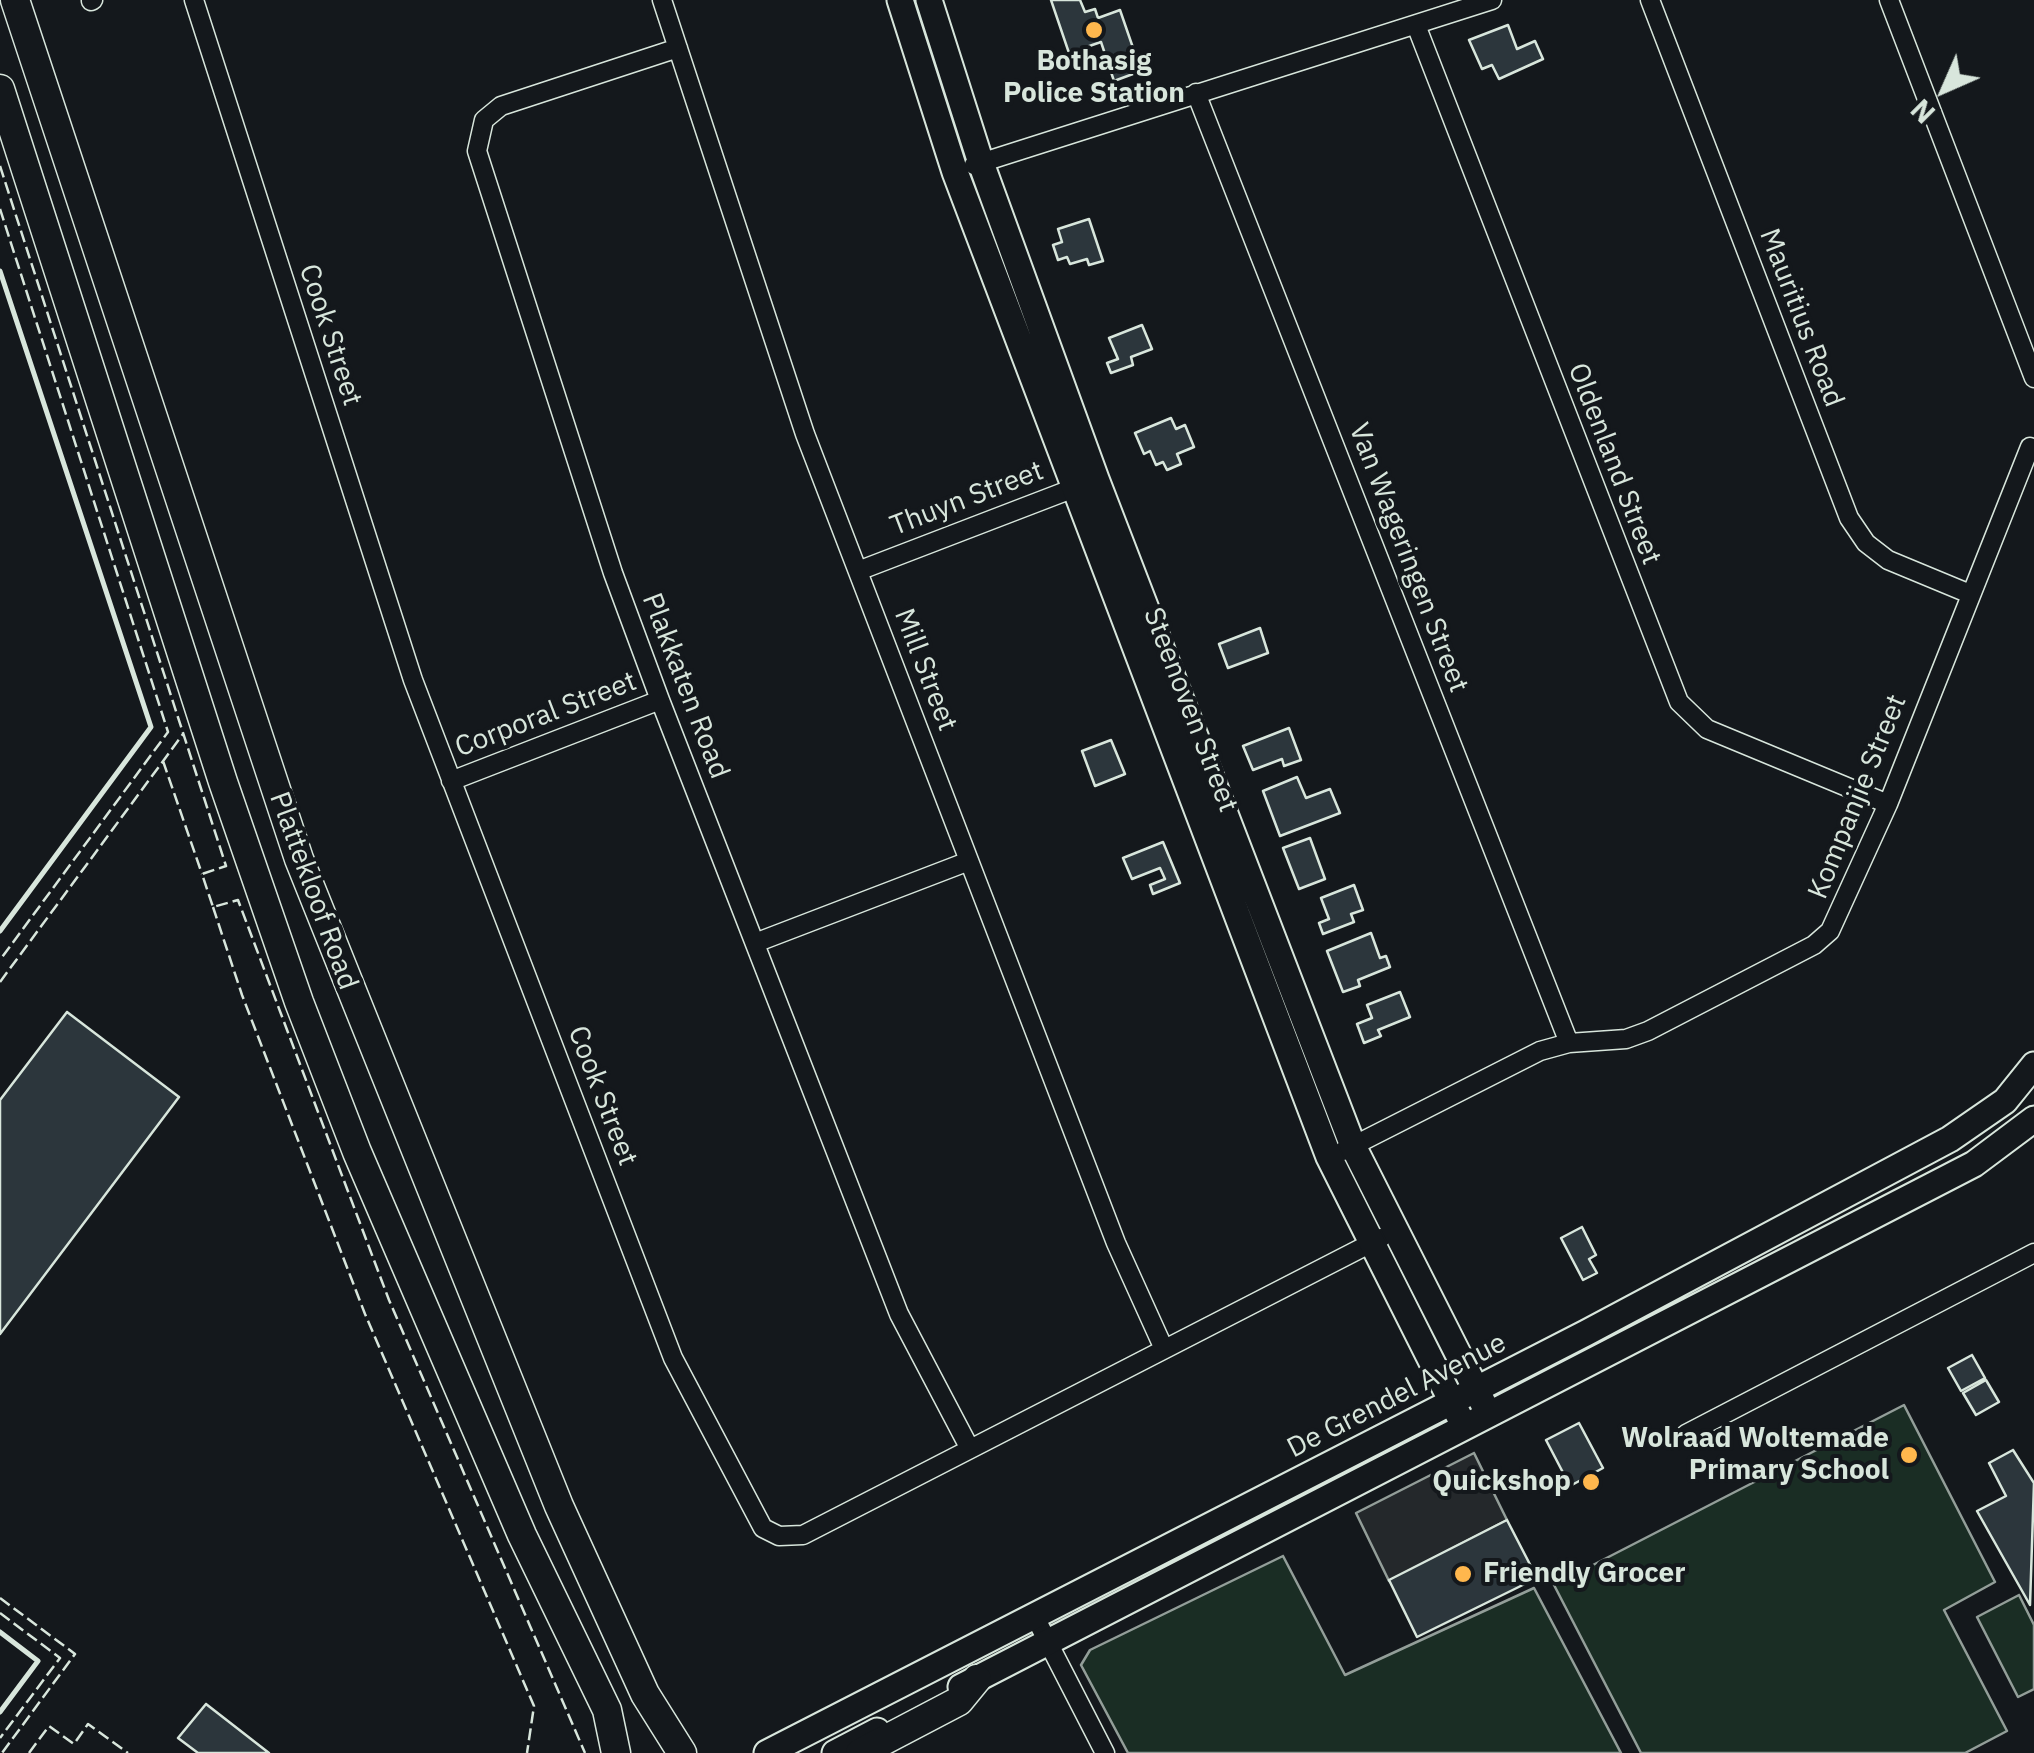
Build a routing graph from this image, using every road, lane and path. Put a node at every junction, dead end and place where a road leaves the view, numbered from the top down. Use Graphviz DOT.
graph roads {
  1 [pos="15,0"];
  2 [pos="194,0"];
  3 [pos="662,0"];
  4 [pos="900,0"];
  5 [pos="929,0"];
  6 [pos="1492,0"];
  7 [pos="1650,0"];
  8 [pos="1889,0"];
  9 [pos="1416,25"];
  10 [pos="678,48"];
  11 [pos="0,89"];
  12 [pos="1196,93"];
  13 [pos="981,163"];
  14 [pos="955,172"];
  15 [pos="2034,378"];
  16 [pos="2033,443"];
  17 [pos="1085,484"];
  18 [pos="858,571"];
  19 [pos="1970,594"];
  20 [pos="660,700"];
  21 [pos="451,781"];
  22 [pos="1888,804"];
  23 [pos="969,861"];
  24 [pos="754,942"];
  25 [pos="1569,1043"];
  26 [pos="2034,1067"];
  27 [pos="1981,1119"];
  28 [pos="2034,1120"];
  29 [pos="1354,1146"];
  30 [pos="1329,1157"];
  31 [pos="1383,1237"];
  32 [pos="2034,1253"];
  33 [pos="1164,1350"];
  34 [pos="1476,1388"];
  35 [pos="1452,1401"];
  36 [pos="1488,1414"];
  37 [pos="1464,1426"];
  38 [pos="1686,1434"];
  39 [pos="970,1449"];
  40 [pos="1035,1618"];
  41 [pos="1047,1642"];
  42 [pos="977,1679"];
  43 [pos="616,1753"];
  44 [pos="682,1753"];
  45 [pos="767,1753"];
  46 [pos="835,1753"];
  47 [pos="860,1753"];
  48 [pos="1106,1753"];
  1 -- 44 [label="main road, Plattekloof Road"];
  2 -- 21 [label="street, Cook Street"];
  3 -- 10 [label="street, Mill Street"];
  4 -- 14 [label="street, Steenoven Street"];
  5 -- 13 [label="street, Steenoven Street"];
  6 -- 9 [label="street"];
  7 -- 19 [label="street, Mauritius Road"];
  8 -- 15 [label="street"];
  9 -- 12 [label="street"];
  9 -- 22 [label="street, Oldenland Street"];
  10 -- 18 [label="street, Mill Street"];
  10 -- 20 [label="street, Plakkaten Road"];
  11 -- 43 [label="main road, Plattekloof Road"];
  12 -- 13 [label="street"];
  12 -- 25 [label="street, Van Wageringen Street"];
  13 -- 14 [label="street"];
  13 -- 17 [label="street, Steenoven Street"];
  14 -- 17 [label="street, Steenoven Street"];
  16 -- 19 [label="street, Kompanjie Street"];
  17 -- 18 [label="street, Thuyn Street"];
  17 -- 29 [label="street, Steenoven Street"];
  17 -- 30 [label="street, Steenoven Street"];
  18 -- 23 [label="street, Mill Street"];
  19 -- 22 [label="street, Kompanjie Street"];
  20 -- 21 [label="street, Corporal Street"];
  20 -- 24 [label="street, Plakkaten Road"];
  21 -- 39 [label="street, Cook Street"];
  22 -- 25 [label="street, Kompanjie Street"];
  23 -- 24 [label="street"];
  23 -- 33 [label="street, Mill Street"];
  24 -- 39 [label="street, Plakkaten Road"];
  25 -- 29 [label="street, Kompanjie Street"];
  26 -- 27 [label="street, De Grendel Avenue"];
  26 -- 28 [label="street"];
  27 -- 28 [label="street"];
  27 -- 34 [label="street, De Grendel Avenue"];
  28 -- 36 [label="street, De Grendel Avenue"];
  29 -- 30 [label="street, Kompanjie Street"];
  29 -- 31 [label="street, Steenoven Street"];
  30 -- 31 [label="street, Steenoven Street"];
  31 -- 33 [label="street, Cook Street"];
  31 -- 34 [label="street, Steenoven Street"];
  31 -- 35 [label="street, Steenoven Street"];
  32 -- 38 [label="street"];
  33 -- 39 [label="street, Cook Street"];
  34 -- 35 [label="street, De Grendel Avenue"];
  34 -- 36 [label="street, Steenoven Street"];
  35 -- 37 [label="street, Steenoven Street"];
  35 -- 40 [label="street, De Grendel Avenue"];
  36 -- 37 [label="street, De Grendel Avenue"];
  37 -- 41 [label="street, De Grendel Avenue"];
  40 -- 41 [label="street"];
  40 -- 45 [label="street, De Grendel Avenue"];
  41 -- 42 [label="street, De Grendel Avenue"];
  41 -- 48 [label="street"];
  42 -- 46 [label="street, De Grendel Avenue"];
  42 -- 47 [label="main road"];
}
